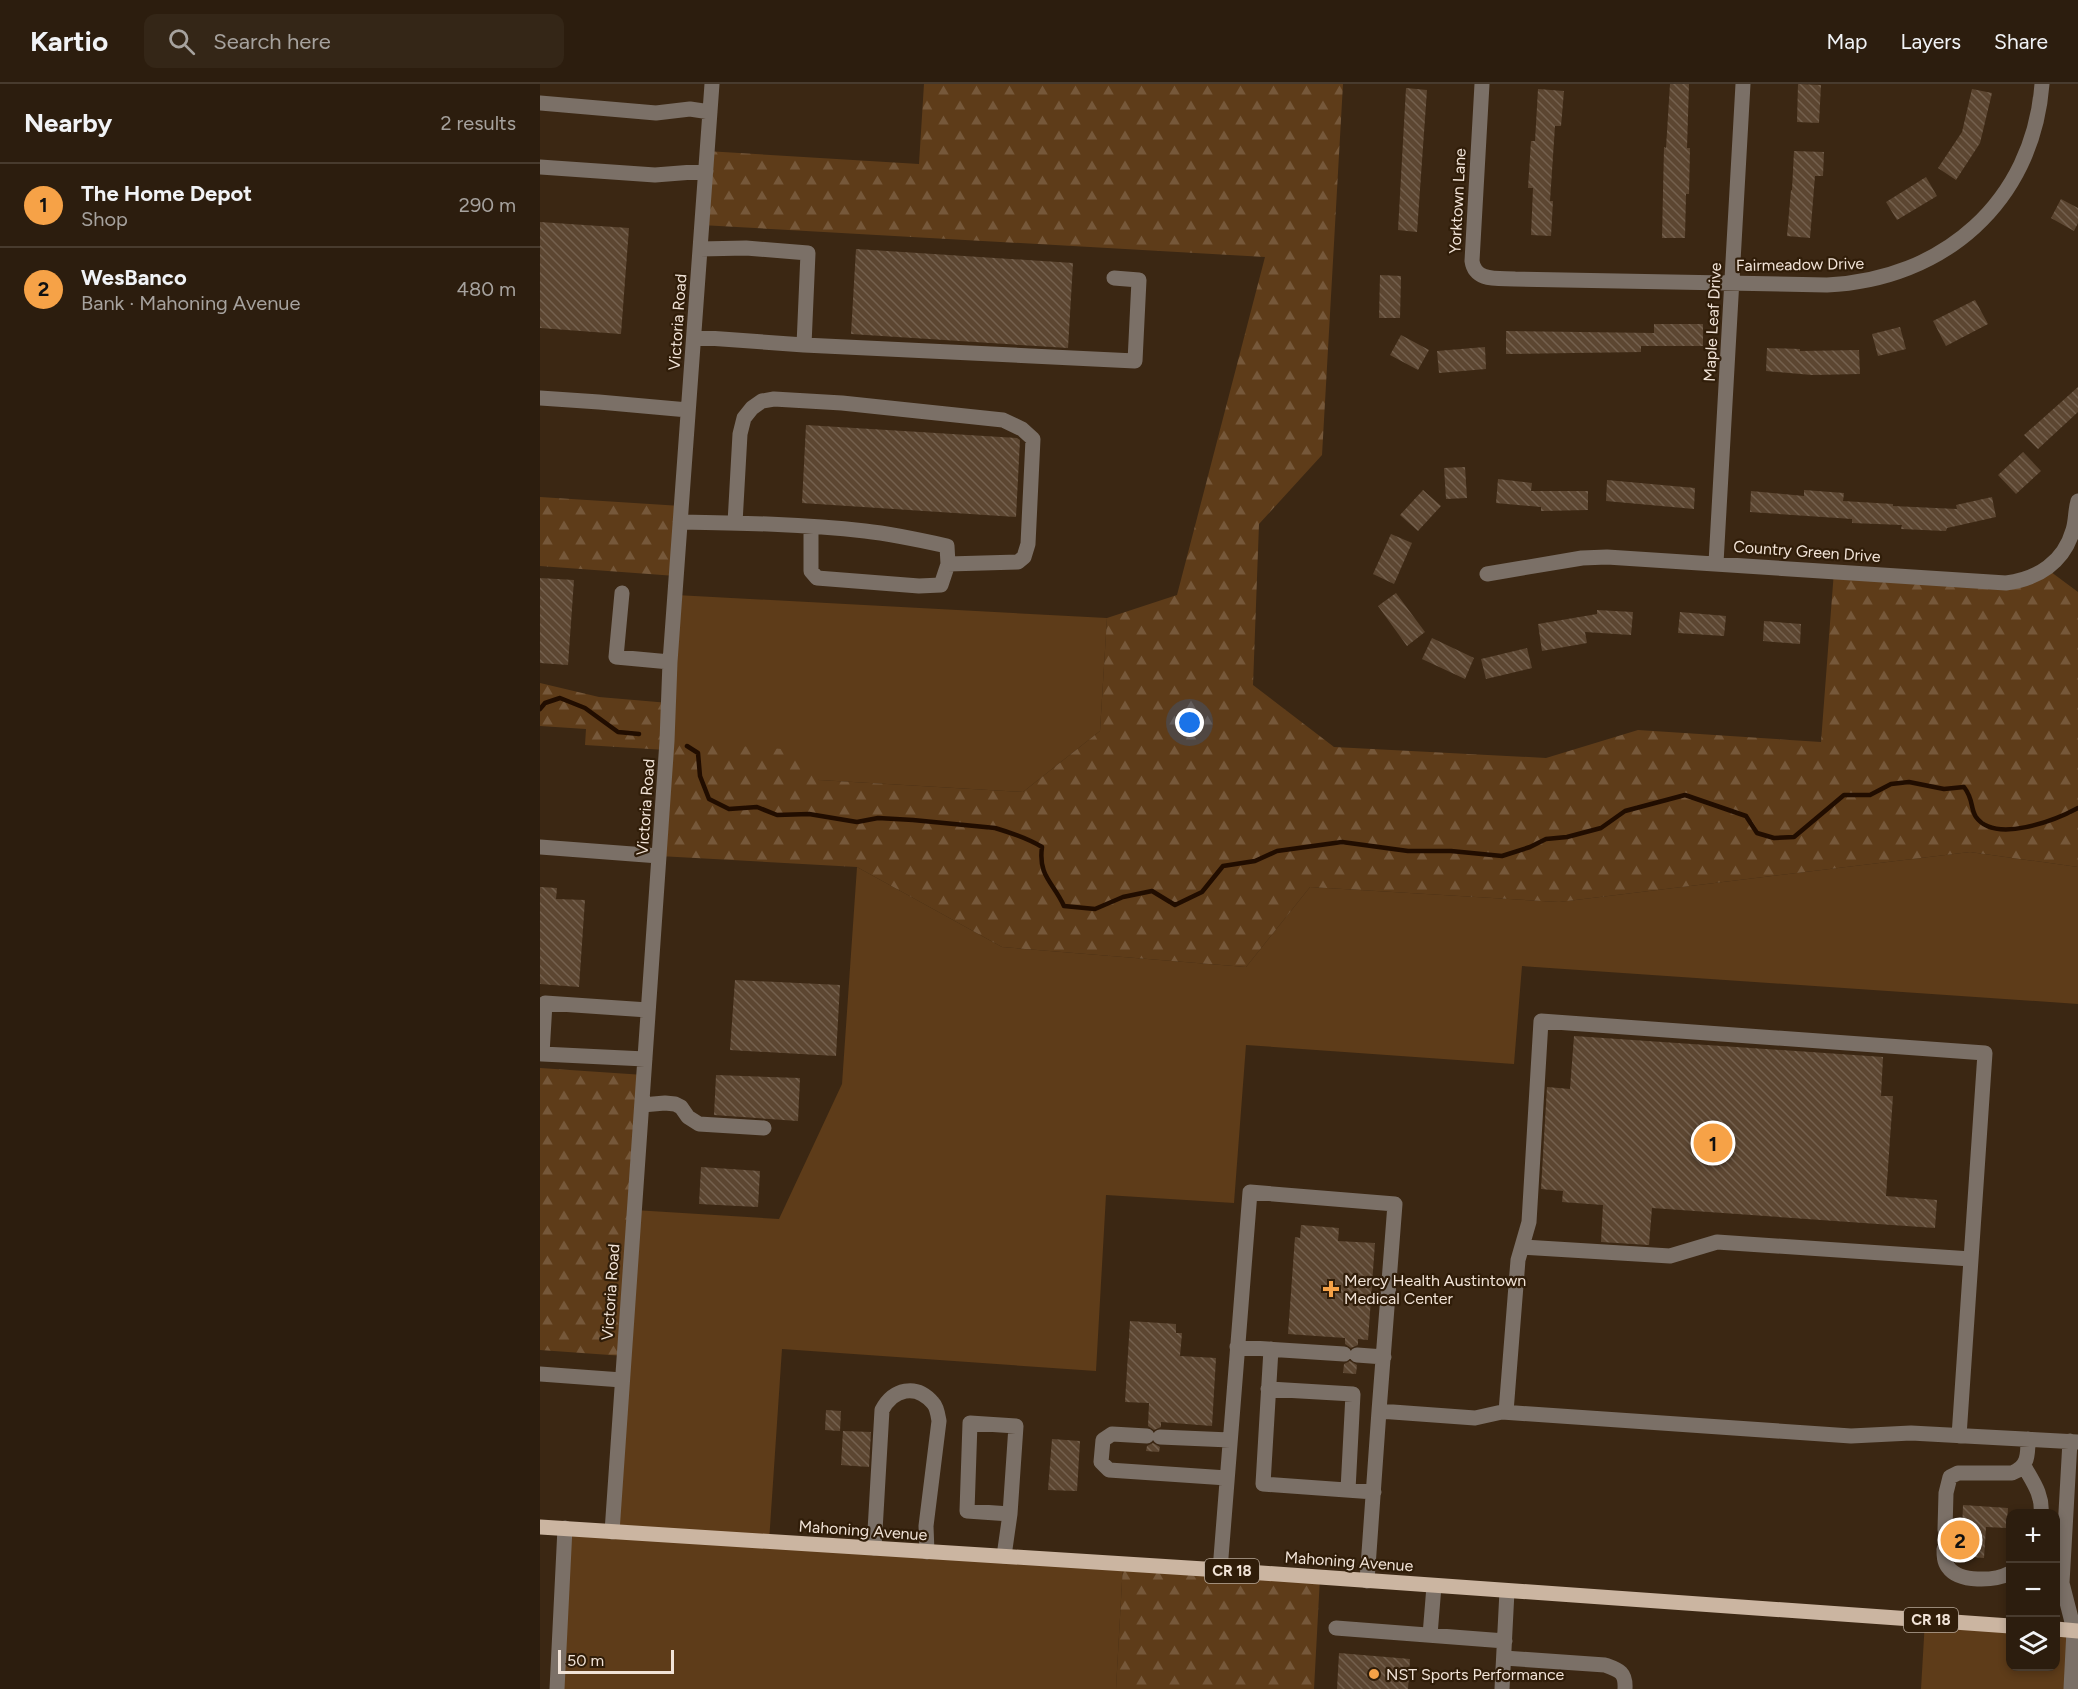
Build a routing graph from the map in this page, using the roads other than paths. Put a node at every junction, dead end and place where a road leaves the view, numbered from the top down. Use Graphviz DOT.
graph roads {
  1 [pos="712,84"];
  2 [pos="1482,84"];
  3 [pos="1743,84"];
  4 [pos="2042,84"];
  5 [pos="540,104"];
  6 [pos="710,112"];
  7 [pos="540,167"];
  8 [pos="706,171"];
  9 [pos="700,249"];
  10 [pos="1114,278"];
  11 [pos="1594,280"];
  12 [pos="1732,283"];
  13 [pos="694,337"];
  14 [pos="804,345"];
  15 [pos="540,398"];
  16 [pos="688,410"];
  17 [pos="2078,501"];
  18 [pos="680,522"];
  19 [pos="735,523"];
  20 [pos="811,526"];
  21 [pos="1716,563"];
  22 [pos="948,564"];
  23 [pos="1487,574"];
  24 [pos="622,593"];
  25 [pos="670,663"];
  26 [pos="540,848"];
  27 [pos="659,856"];
  28 [pos="648,1010"];
  29 [pos="541,1054"];
  30 [pos="645,1059"];
  31 [pos="642,1105"];
  32 [pos="764,1128"];
  33 [pos="1522,1246"];
  34 [pos="1971,1259"];
  35 [pos="1237,1347"];
  36 [pos="1271,1349"];
  37 [pos="1384,1357"];
  38 [pos="540,1374"];
  39 [pos="622,1380"];
  40 [pos="1268,1389"];
  41 [pos="1379,1411"];
  42 [pos="1506,1412"];
  43 [pos="1959,1436"];
  44 [pos="2028,1439"];
  45 [pos="1230,1440"];
  46 [pos="2074,1441"];
  47 [pos="2024,1466"];
  48 [pos="1227,1478"];
  49 [pos="1348,1490"];
  50 [pos="1374,1492"];
  51 [pos="2042,1509"];
  52 [pos="1010,1514"];
  53 [pos="540,1527"];
  54 [pos="566,1528"];
  55 [pos="1945,1530"];
  56 [pos="612,1532"];
  57 [pos="874,1548"];
  58 [pos="1944,1549"];
  59 [pos="927,1552"];
  60 [pos="1004,1556"];
  61 [pos="1220,1570"];
  62 [pos="2006,1575"];
  63 [pos="1367,1581"];
  64 [pos="1434,1586"];
  65 [pos="1507,1591"];
  66 [pos="2006,1626"];
  67 [pos="2077,1627"];
  68 [pos="1336,1628"];
  69 [pos="2060,1629"];
  70 [pos="1430,1635"];
  71 [pos="1505,1641"];
  72 [pos="1504,1658"];
  73 [pos="557,1689"];
  74 [pos="1502,1689"];
  75 [pos="1625,1689"];
  76 [pos="2072,1689"];
  1 -- 6 [label="street, Victoria Road"];
  2 -- 11 [label="street, Yorktown Lane"];
  3 -- 12 [label="street, Maple Leaf Drive"];
  4 -- 12 [label="street, Fairmeadow Drive"];
  5 -- 6 [label="street"];
  6 -- 8 [label="street, Victoria Road"];
  7 -- 8 [label="street"];
  8 -- 9 [label="street, Victoria Road"];
  9 -- 13 [label="street, Victoria Road"];
  9 -- 14 [label="street"];
  10 -- 14 [label="street"];
  11 -- 12 [label="street, Fairmeadow Drive"];
  12 -- 21 [label="street, Maple Leaf Drive"];
  13 -- 14 [label="street"];
  13 -- 16 [label="street, Victoria Road"];
  15 -- 16 [label="street"];
  16 -- 18 [label="street, Victoria Road"];
  17 -- 21 [label="street, Country Green Drive"];
  18 -- 19 [label="street"];
  18 -- 25 [label="street, Victoria Road"];
  19 -- 20 [label="street"];
  19 -- 22 [label="street"];
  20 -- 22 [label="street"];
  20 -- 22 [label="street"];
  21 -- 23 [label="street, Country Green Drive"];
  24 -- 25 [label="street"];
  25 -- 27 [label="street, Victoria Road"];
  26 -- 27 [label="street"];
  27 -- 28 [label="street, Victoria Road"];
  28 -- 29 [label="street"];
  28 -- 30 [label="street, Victoria Road"];
  29 -- 30 [label="street"];
  30 -- 31 [label="street, Victoria Road"];
  31 -- 32 [label="street"];
  31 -- 39 [label="street, Victoria Road"];
  33 -- 34 [label="street"];
  33 -- 34 [label="street"];
  33 -- 42 [label="street"];
  34 -- 43 [label="street"];
  35 -- 36 [label="street"];
  35 -- 37 [label="street"];
  35 -- 45 [label="street"];
  36 -- 37 [label="street"];
  36 -- 40 [label="street"];
  37 -- 41 [label="street"];
  38 -- 39 [label="street"];
  39 -- 56 [label="street, Victoria Road"];
  40 -- 49 [label="street"];
  40 -- 49 [label="street"];
  41 -- 42 [label="street"];
  41 -- 50 [label="street"];
  42 -- 43 [label="street"];
  43 -- 44 [label="street"];
  44 -- 46 [label="street"];
  44 -- 47 [label="street"];
  45 -- 48 [label="street"];
  45 -- 48 [label="street"];
  46 -- 67 [label="street"];
  47 -- 51 [label="street"];
  47 -- 55 [label="street"];
  48 -- 61 [label="street"];
  49 -- 50 [label="street"];
  50 -- 63 [label="street"];
  52 -- 52 [label="street"];
  52 -- 60 [label="street"];
  53 -- 54 [label="main road, Mahoning Avenue / CR 18"];
  54 -- 56 [label="main road, Mahoning Avenue / CR 18"];
  54 -- 73 [label="street"];
  56 -- 57 [label="main road, Mahoning Avenue / CR 18"];
  57 -- 59 [label="main road, Mahoning Avenue / CR 18"];
  57 -- 59 [label="street"];
  58 -- 62 [label="street"];
  59 -- 60 [label="main road, Mahoning Avenue / CR 18"];
  60 -- 61 [label="main road, Mahoning Avenue / CR 18"];
  61 -- 63 [label="main road, Mahoning Avenue / CR 18"];
  63 -- 64 [label="main road, Mahoning Avenue / CR 18"];
  64 -- 65 [label="main road, Mahoning Avenue / CR 18"];
  64 -- 70 [label="street"];
  65 -- 66 [label="main road, Mahoning Avenue / CR 18"];
  65 -- 71 [label="street"];
  67 -- 69 [label="main road"];
  67 -- 76 [label="street"];
  68 -- 70 [label="street"];
  70 -- 71 [label="street"];
  71 -- 72 [label="street"];
  72 -- 74 [label="street"];
  72 -- 75 [label="street"];
}
